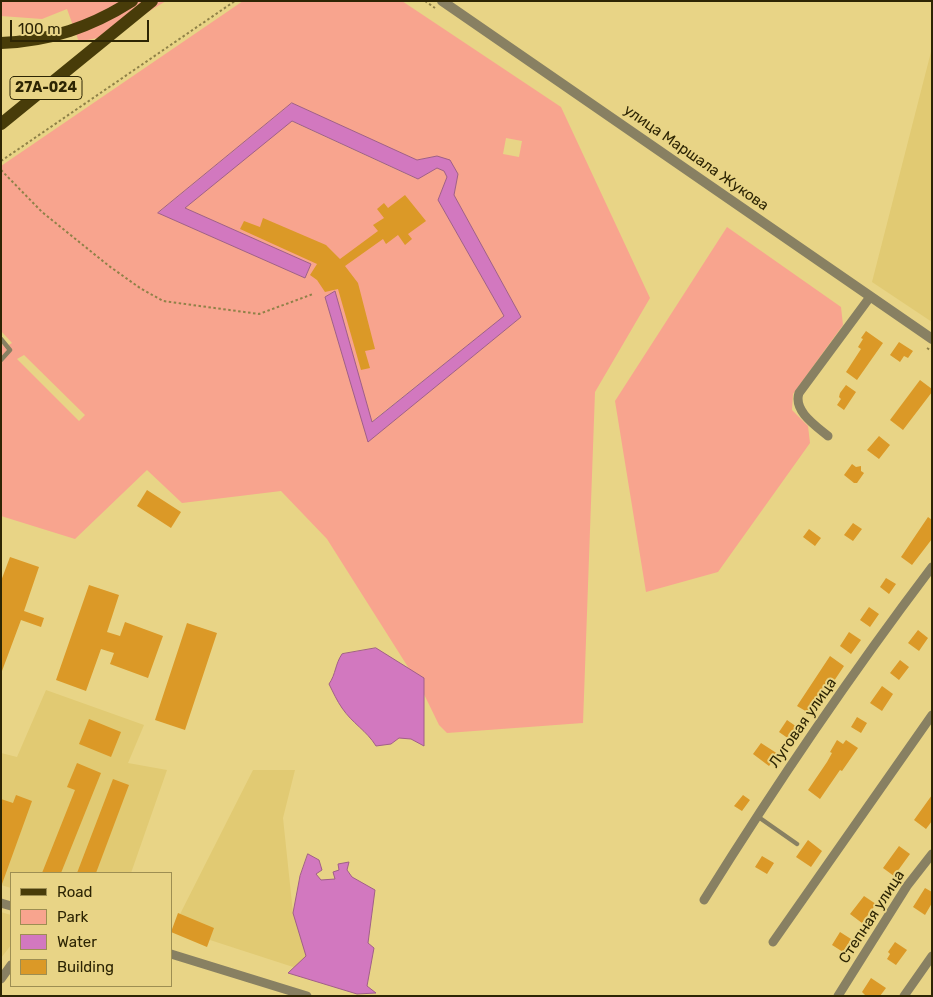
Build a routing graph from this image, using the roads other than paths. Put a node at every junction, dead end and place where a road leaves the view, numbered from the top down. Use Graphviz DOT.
graph roads {
  1 [pos="132,1"];
  2 [pos="152,1"];
  3 [pos="442,1"];
  4 [pos="1,43"];
  5 [pos="1,124"];
  6 [pos="870,297"];
  7 [pos="1,339"];
  8 [pos="932,339"];
  9 [pos="1,360"];
  10 [pos="828,436"];
  11 [pos="932,566"];
  12 [pos="932,715"];
  13 [pos="756,816"];
  14 [pos="797,844"];
  15 [pos="932,854"];
  16 [pos="704,900"];
  17 [pos="773,942"];
  18 [pos="172,954"];
  19 [pos="932,956"];
  20 [pos="10,966"];
  21 [pos="1,979"];
  22 [pos="307,996"];
  23 [pos="838,996"];
  24 [pos="904,996"];
  1 -- 4 [label="main road"];
  2 -- 5 [label="main road, 27А-024"];
  3 -- 6 [label="street, улица Маршала Жукова"];
  6 -- 8 [label="street, улица Маршала Жукова"];
  6 -- 10 [label="street"];
  7 -- 9 [label="lane"];
  11 -- 13 [label="street, Луговая улица"];
  12 -- 17 [label="street"];
  13 -- 14 [label="lane"];
  13 -- 16 [label="street, Луговая улица"];
  15 -- 23 [label="street, Степная улица"];
  18 -- 22 [label="street"];
  19 -- 24 [label="street"];
  20 -- 21 [label="street"];
}
